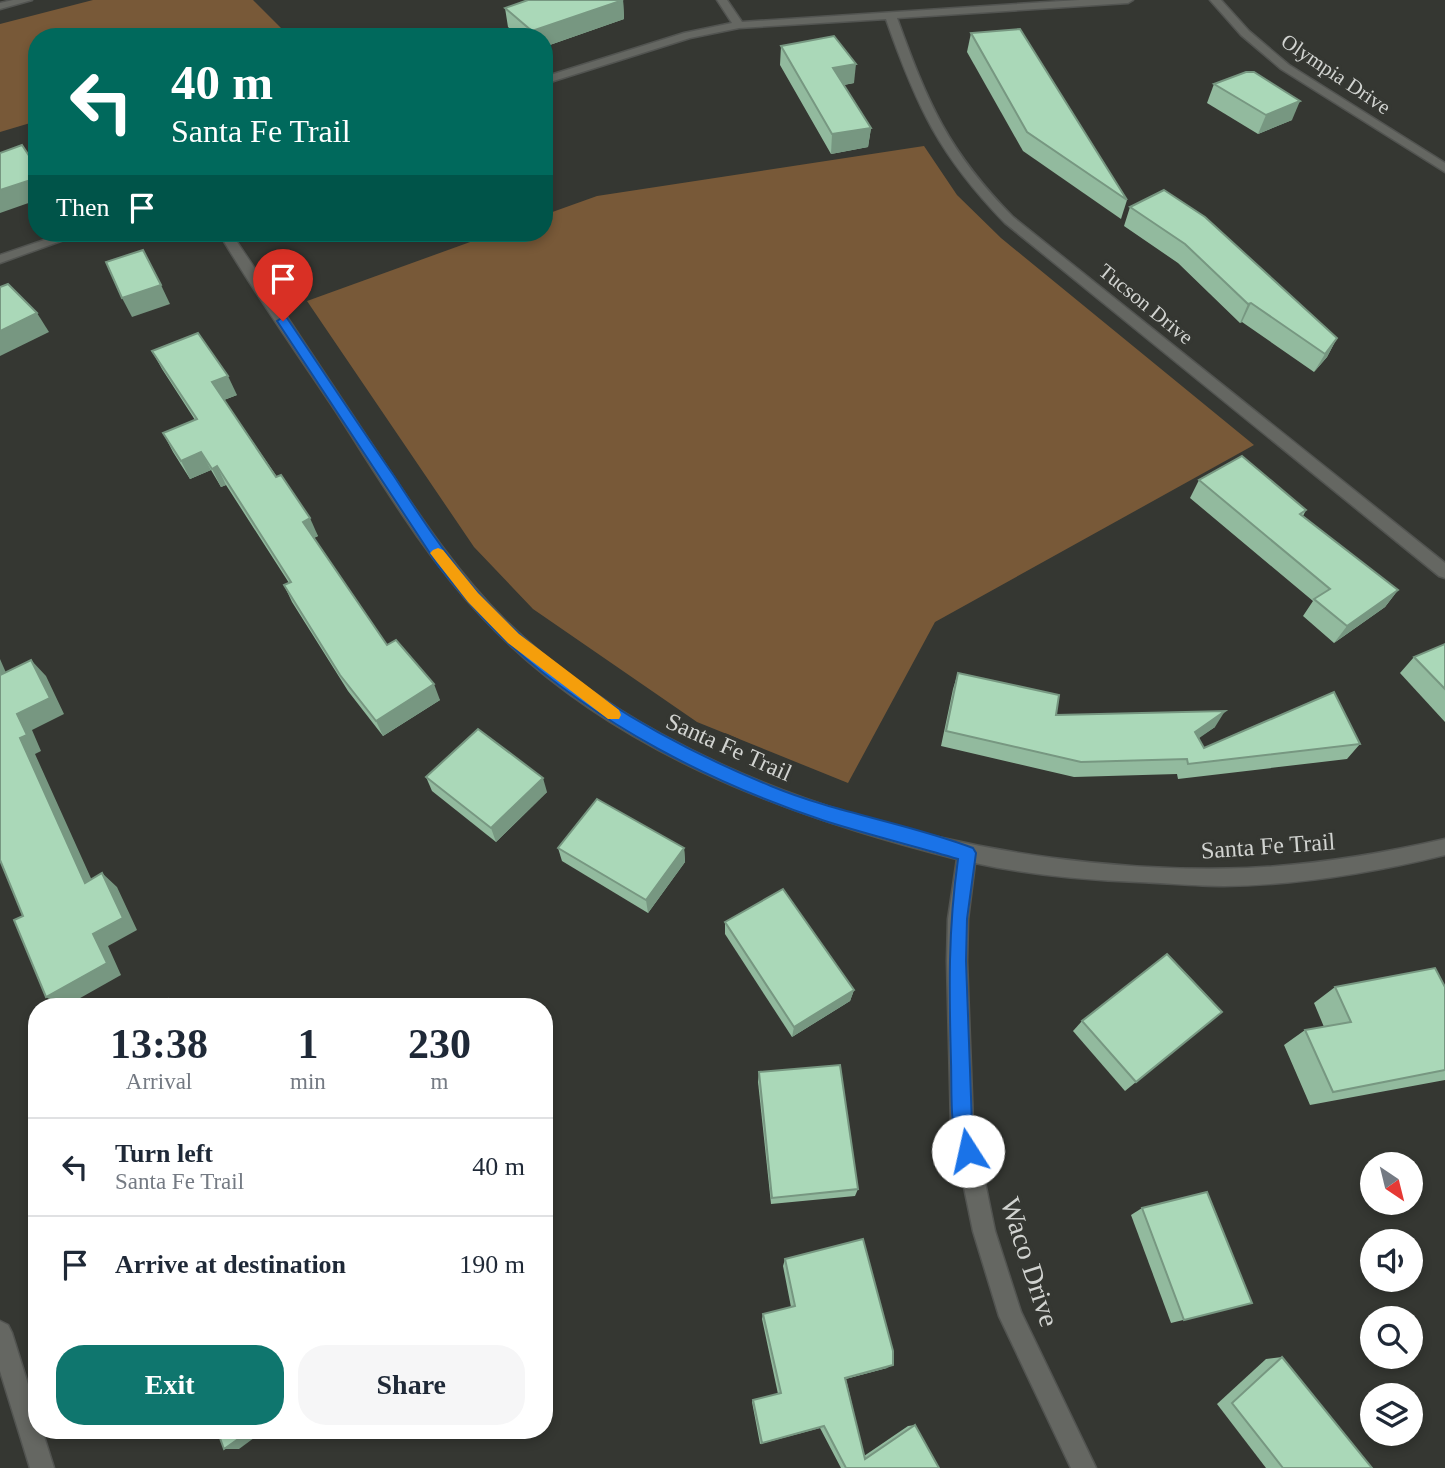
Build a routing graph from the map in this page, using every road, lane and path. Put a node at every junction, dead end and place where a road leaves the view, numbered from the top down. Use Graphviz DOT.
graph roads {
  1 [pos="27,0"];
  2 [pos="722,0"];
  3 [pos="1128,0"];
  4 [pos="1215,0"];
  5 [pos="0,6"];
  6 [pos="890,14"];
  7 [pos="739,25"];
  8 [pos="553,79"];
  9 [pos="1445,168"];
  10 [pos="50,242"];
  11 [pos="231,242"];
  12 [pos="0,259"];
  13 [pos="1445,572"];
  14 [pos="1445,847"];
  15 [pos="967,853"];
  16 [pos="0,1333"];
  17 [pos="28,1425"];
  18 [pos="32,1439"];
  19 [pos="41,1468"];
  20 [pos="1084,1468"];
  1 -- 5 [label="street"];
  2 -- 7 [label="street"];
  3 -- 6 [label="street"];
  4 -- 9 [label="street, Olympia Drive"];
  6 -- 7 [label="street"];
  6 -- 13 [label="street, Tucson Drive"];
  7 -- 8 [label="street"];
  10 -- 12 [label="street"];
  11 -- 15 [label="street, Santa Fe Trail"];
  14 -- 15 [label="street, Santa Fe Trail"];
  15 -- 20 [label="street, Waco Drive"];
  16 -- 17 [label="street"];
  18 -- 19 [label="street"];
}
